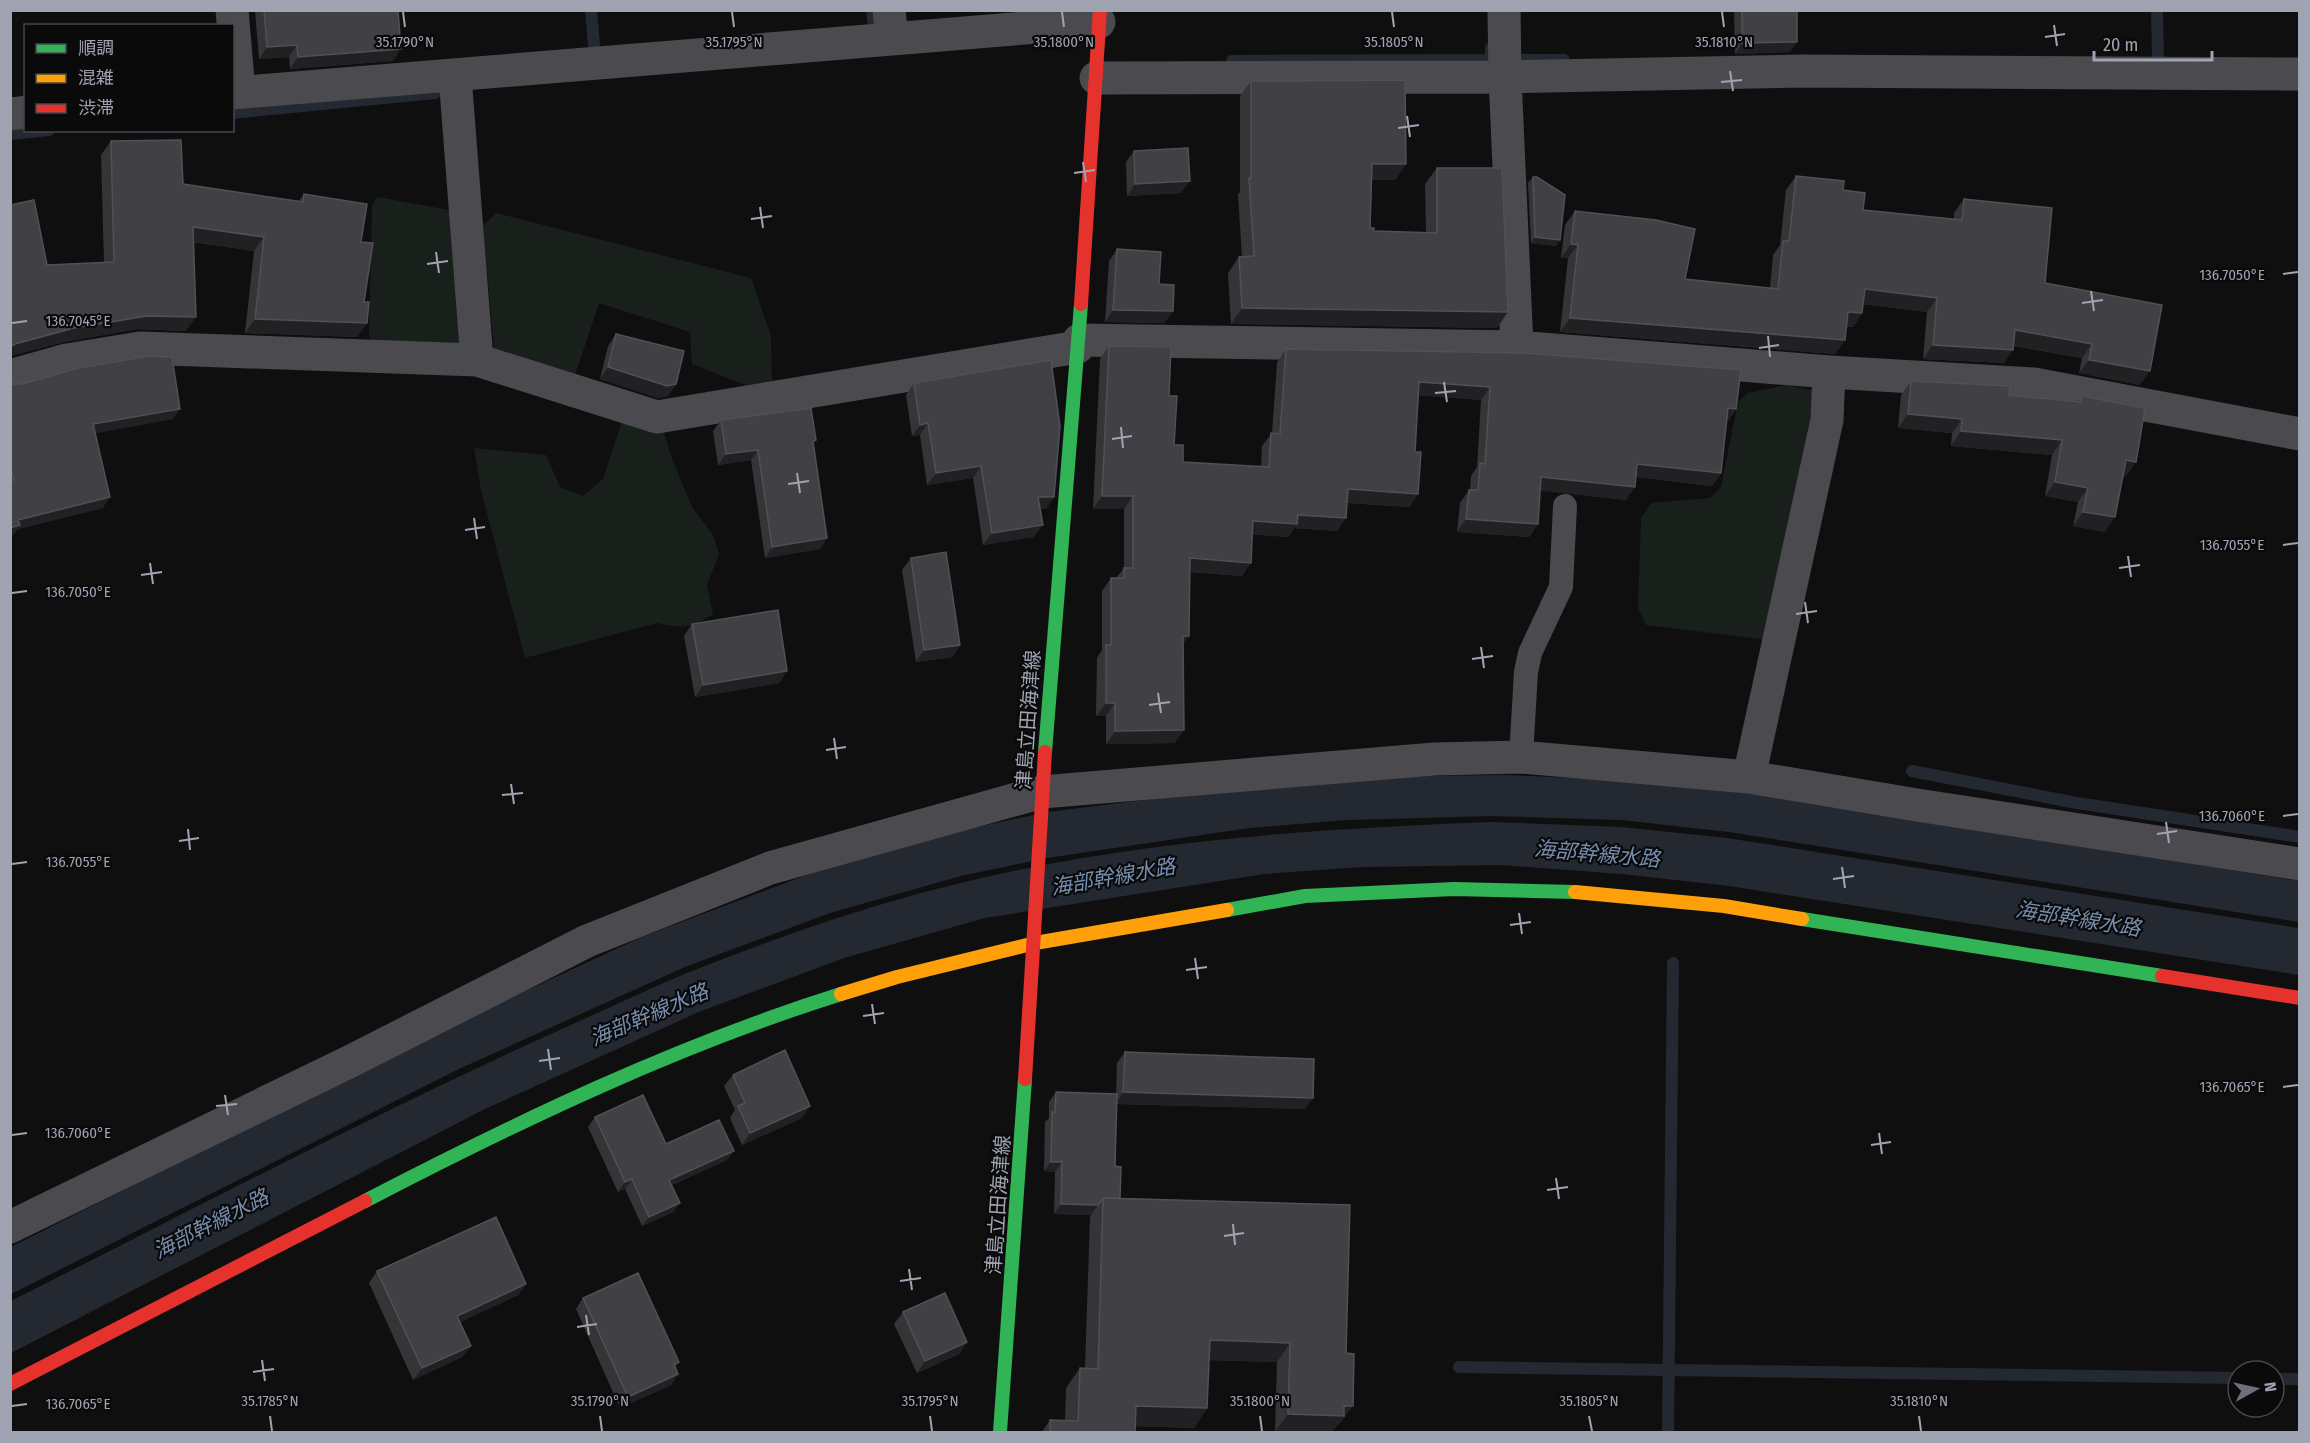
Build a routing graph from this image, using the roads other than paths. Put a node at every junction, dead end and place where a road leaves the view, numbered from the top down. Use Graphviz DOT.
graph roads {
  1 [pos="1504,10"];
  2 [pos="1100,16"];
  3 [pos="891,25"];
  4 [pos="234,51"];
  5 [pos="2300,74"];
  6 [pos="455,76"];
  7 [pos="1505,77"];
  8 [pos="1096,78"];
  9 [pos="236,92"];
  10 [pos="1078,344"];
  11 [pos="1517,347"];
  12 [pos="477,360"];
  13 [pos="1829,372"];
  14 [pos="10,376"];
  15 [pos="2300,434"];
  16 [pos="1565,506"];
  17 [pos="1521,757"];
  18 [pos="1749,777"];
  19 [pos="1042,792"];
  20 [pos="2300,864"];
  21 [pos="1035,943"];
  22 [pos="2300,998"];
  23 [pos="10,1227"];
  24 [pos="10,1384"];
  25 [pos="1000,1432"];
  1 -- 7 [label="street"];
  2 -- 3 [label="street"];
  2 -- 8 [label="street, 津島立田海津線"];
  3 -- 6 [label="street"];
  4 -- 9 [label="street"];
  5 -- 7 [label="street"];
  6 -- 9 [label="street"];
  6 -- 12 [label="street"];
  7 -- 8 [label="street"];
  7 -- 11 [label="street"];
  8 -- 10 [label="street, 津島立田海津線"];
  10 -- 11 [label="street"];
  10 -- 12 [label="street"];
  10 -- 19 [label="street, 津島立田海津線"];
  11 -- 13 [label="street"];
  12 -- 14 [label="street"];
  13 -- 15 [label="street"];
  13 -- 18 [label="street"];
  16 -- 17 [label="lane"];
  17 -- 18 [label="street"];
  17 -- 19 [label="street"];
  18 -- 20 [label="street"];
  19 -- 21 [label="street, 津島立田海津線"];
  19 -- 23 [label="street"];
  21 -- 22 [label="street"];
  21 -- 24 [label="street"];
  21 -- 25 [label="street, 津島立田海津線"];
}
